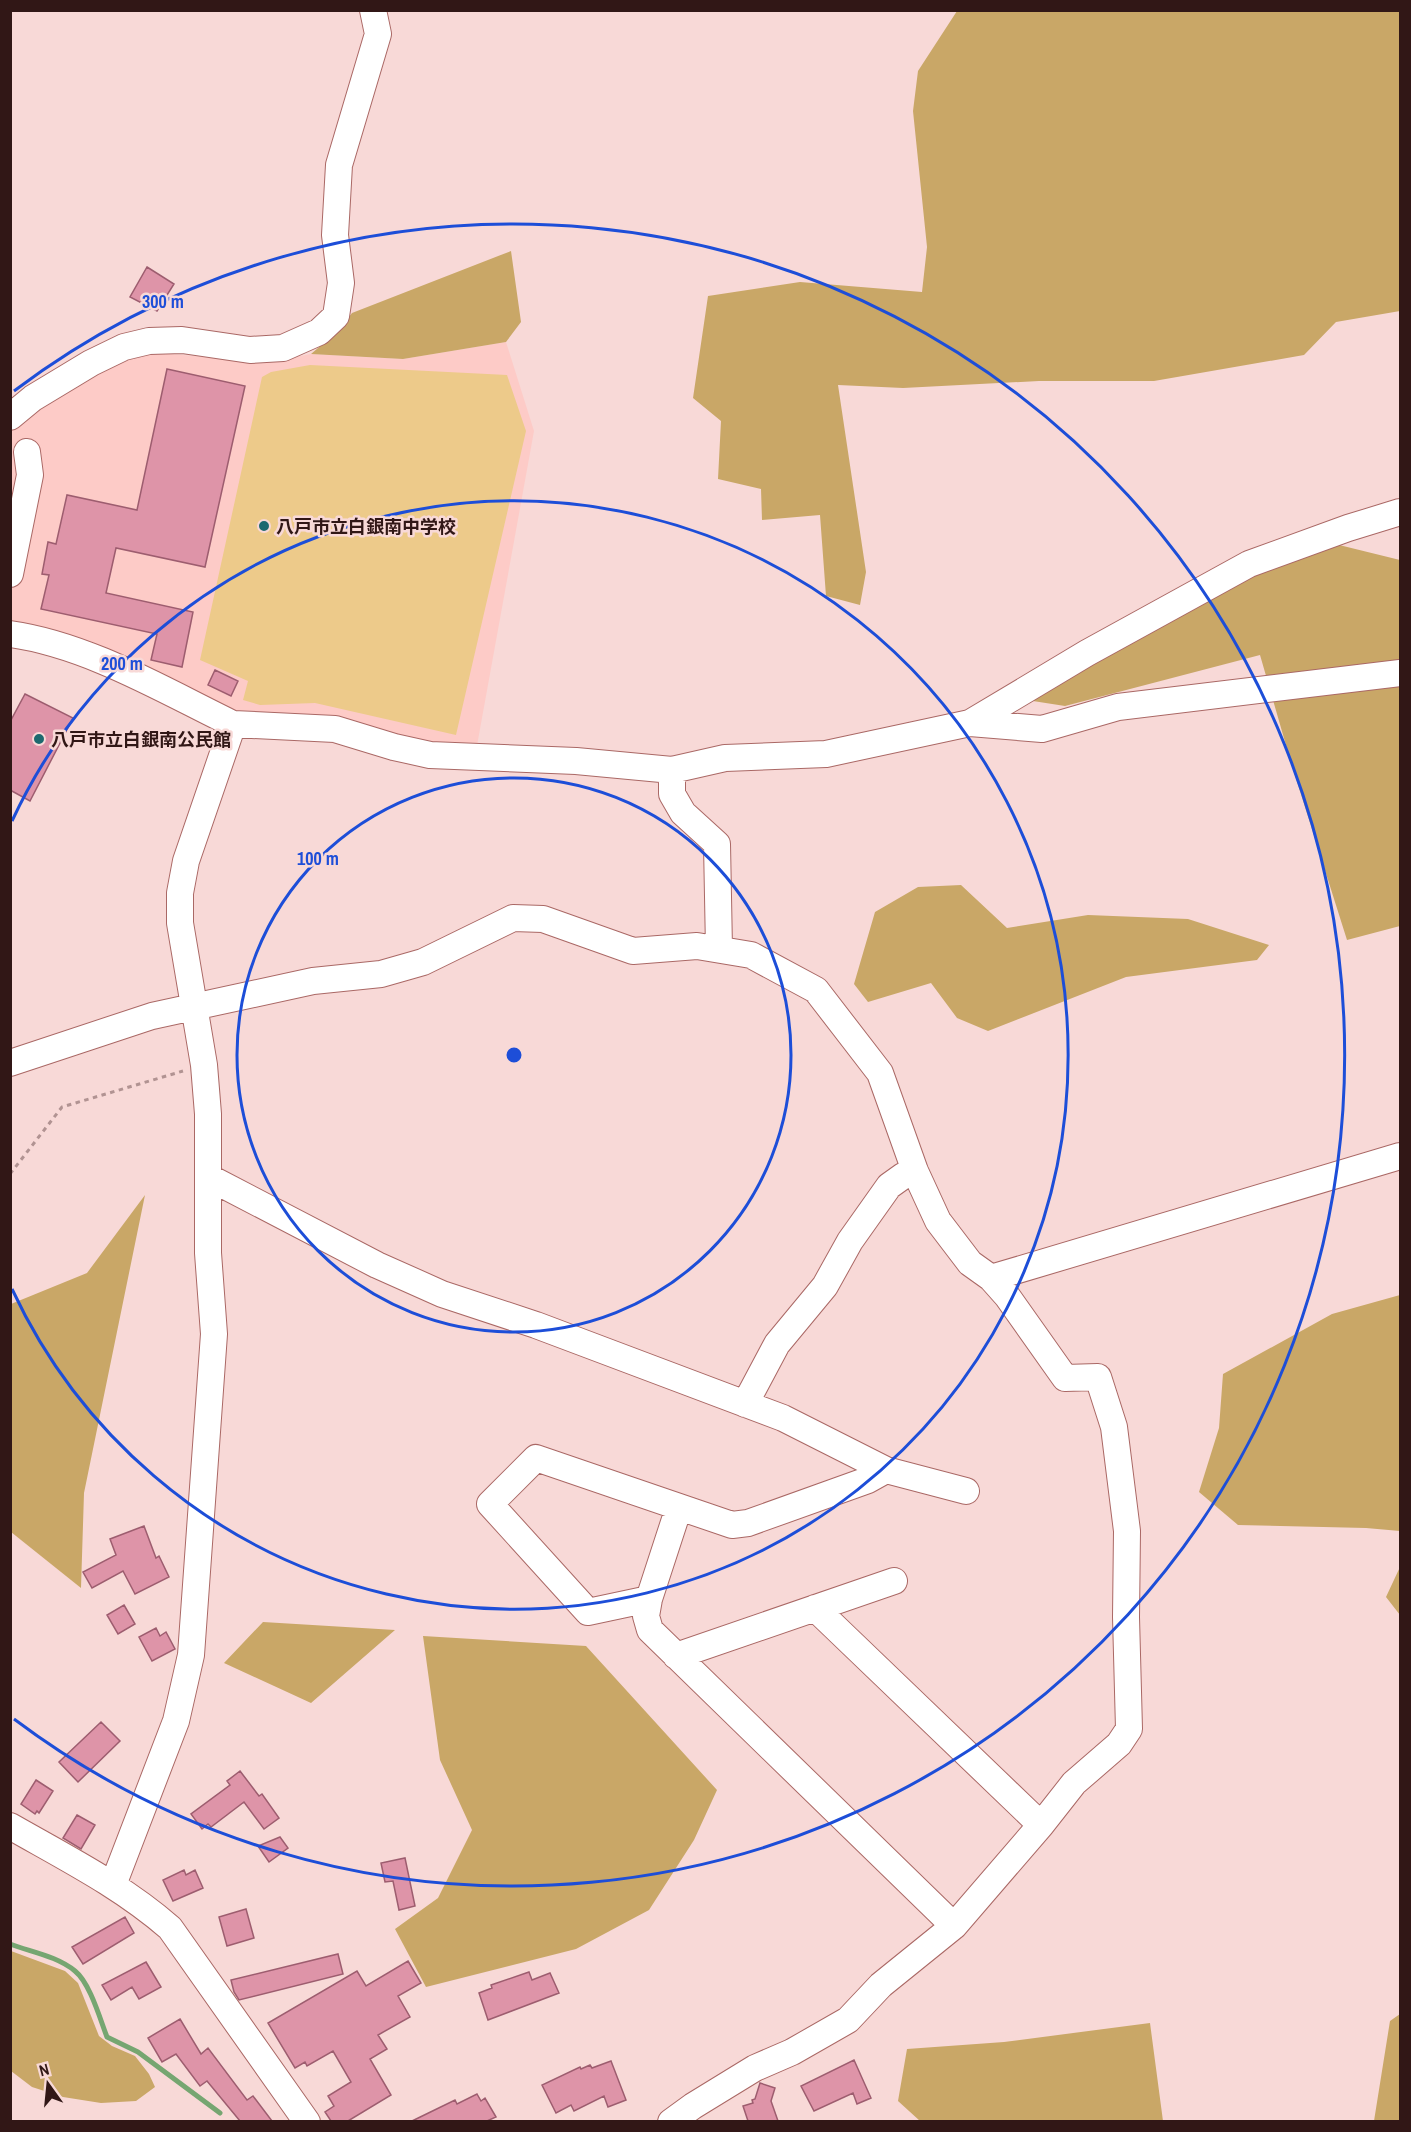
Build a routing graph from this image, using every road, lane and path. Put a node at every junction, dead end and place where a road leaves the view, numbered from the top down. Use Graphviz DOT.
graph roads {
  1 [pos="373,10"];
  2 [pos="10,417"];
  3 [pos="27,452"];
  4 [pos="1401,512"];
  5 [pos="10,574"];
  6 [pos="10,634"];
  7 [pos="1401,673"];
  8 [pos="970,723"];
  9 [pos="233,724"];
  10 [pos="672,770"];
  11 [pos="719,949"];
  12 [pos="193,1009"];
  13 [pos="10,1063"];
  14 [pos="204,1065"];
  15 [pos="1401,1156"];
  16 [pos="915,1171"];
  17 [pos="10,1174"];
  18 [pos="208,1177"];
  19 [pos="991,1278"];
  20 [pos="745,1404"];
  21 [pos="886,1470"];
  22 [pos="966,1491"];
  23 [pos="679,1507"];
  24 [pos="894,1581"];
  25 [pos="649,1599"];
  26 [pos="815,1608"];
  27 [pos="676,1656"];
  28 [pos="1041,1825"];
  29 [pos="10,1827"];
  30 [pos="113,1885"];
  31 [pos="954,1926"];
  32 [pos="307,2121"];
  33 [pos="671,2121"];
  1 -- 2 [label="street"];
  3 -- 5 [label="street"];
  4 -- 8 [label="street"];
  6 -- 9 [label="street"];
  7 -- 8 [label="street"];
  8 -- 10 [label="street"];
  9 -- 10 [label="street"];
  9 -- 12 [label="street"];
  10 -- 11 [label="street"];
  11 -- 12 [label="street"];
  11 -- 16 [label="street"];
  12 -- 13 [label="street"];
  12 -- 14 [label="street"];
  14 -- 17 [label="path"];
  14 -- 18 [label="street"];
  15 -- 19 [label="street"];
  16 -- 19 [label="street"];
  16 -- 20 [label="street"];
  18 -- 20 [label="street"];
  18 -- 30 [label="street"];
  19 -- 28 [label="street"];
  20 -- 21 [label="street"];
  21 -- 22 [label="street"];
  21 -- 23 [label="street"];
  23 -- 25 [label="street"];
  23 -- 25 [label="street"];
  24 -- 26 [label="street"];
  25 -- 27 [label="street"];
  26 -- 27 [label="street"];
  26 -- 28 [label="street"];
  27 -- 31 [label="street"];
  28 -- 31 [label="street"];
  29 -- 30 [label="street"];
  30 -- 32 [label="street"];
  31 -- 33 [label="street"];
}
